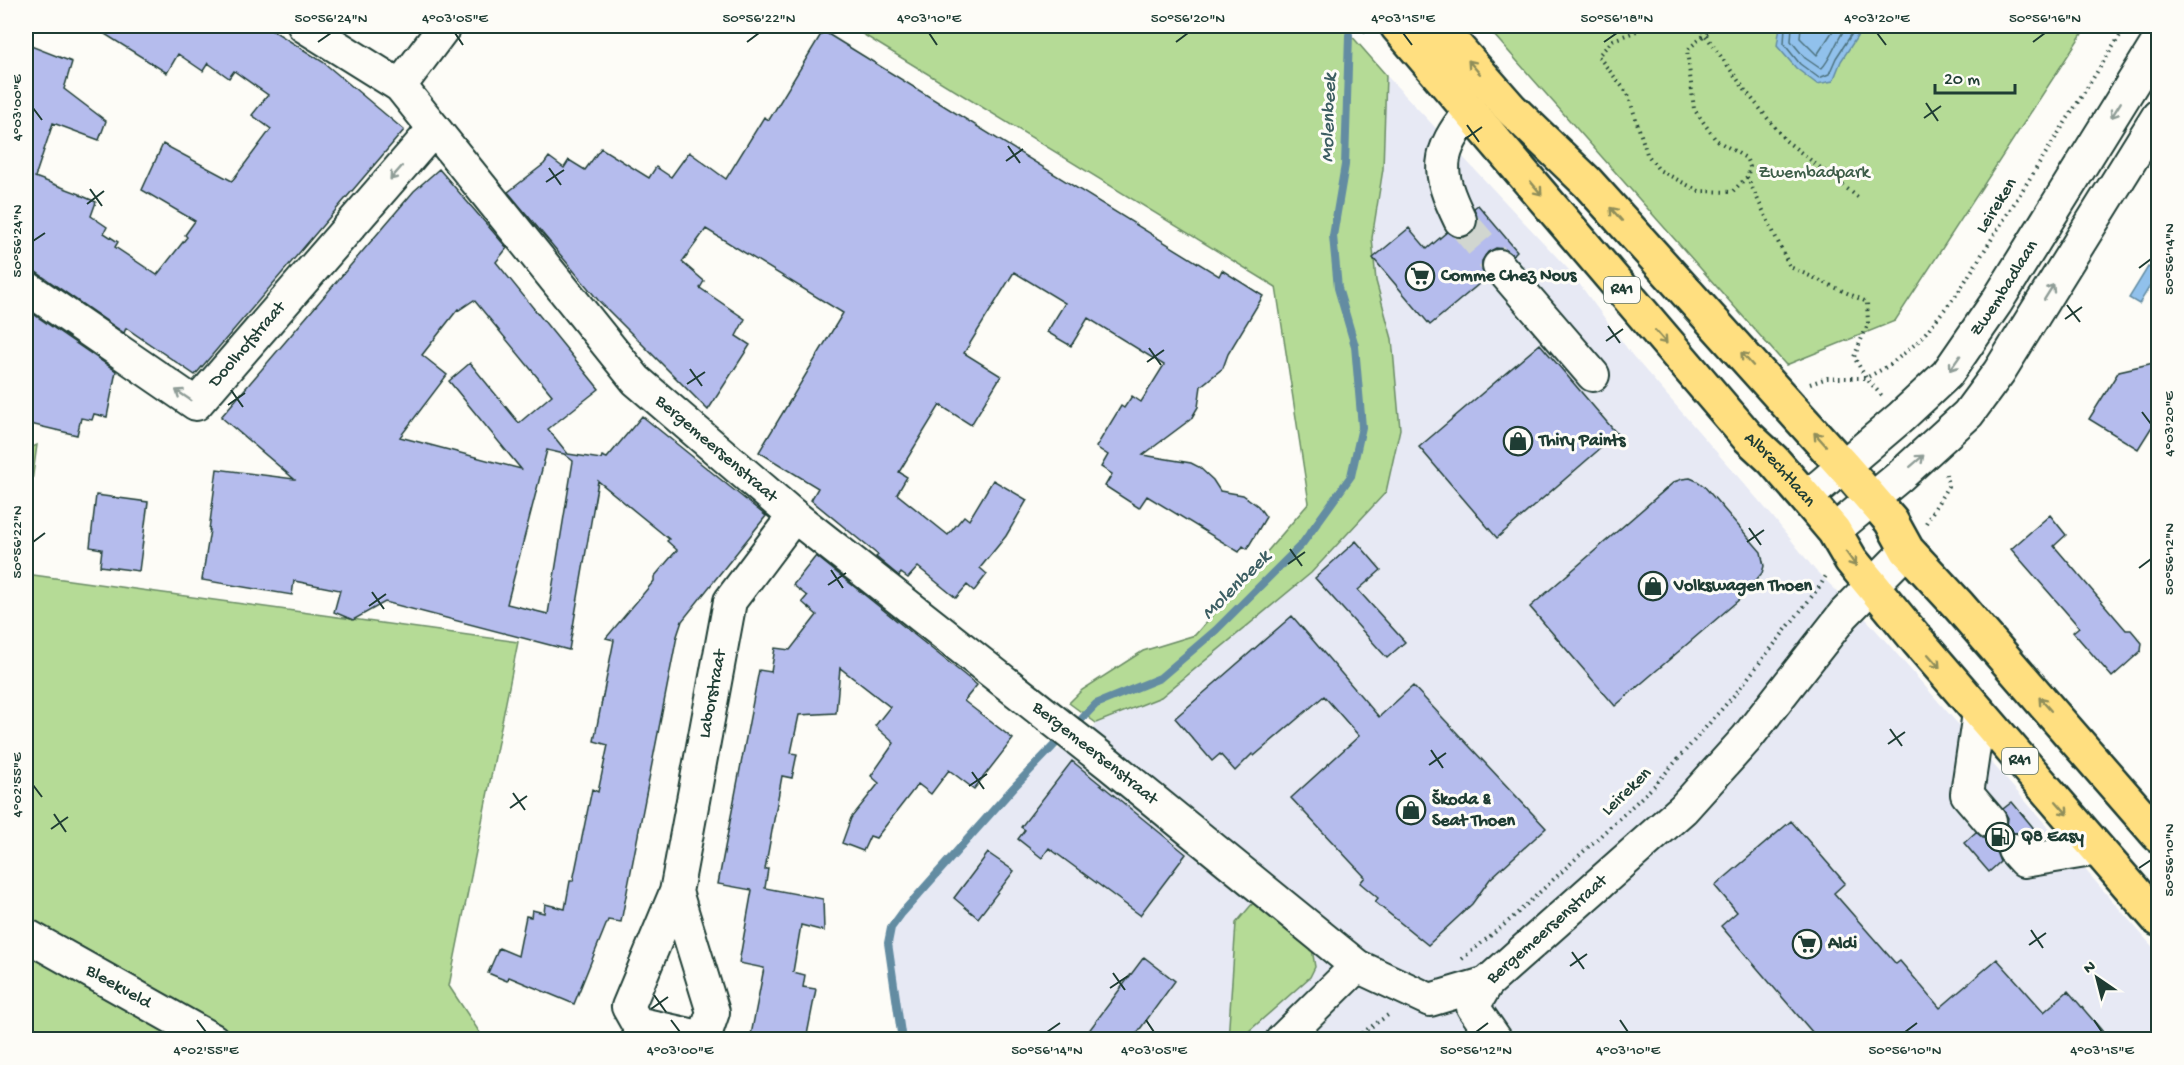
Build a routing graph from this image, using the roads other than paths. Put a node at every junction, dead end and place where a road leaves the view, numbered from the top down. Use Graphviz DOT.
graph roads {
  1 [pos="304,26"];
  2 [pos="445,26"];
  3 [pos="1397,26"];
  4 [pos="1438,26"];
  5 [pos="2158,42"];
  6 [pos="400,86"];
  7 [pos="2158,92"];
  8 [pos="1470,111"];
  9 [pos="2158,116"];
  10 [pos="434,129"];
  11 [pos="2133,158"];
  12 [pos="1461,220"];
  13 [pos="1499,266"];
  14 [pos="26,287"];
  15 [pos="1996,303"];
  16 [pos="2030,322"];
  17 [pos="1593,375"];
  18 [pos="1845,467"];
  19 [pos="1806,498"];
  20 [pos="1872,499"];
  21 [pos="794,516"];
  22 [pos="1834,531"];
  23 [pos="1907,550"];
  24 [pos="1873,585"];
  25 [pos="1979,713"];
  26 [pos="1990,821"];
  27 [pos="2158,835"];
  28 [pos="2098,849"];
  29 [pos="2014,850"];
  30 [pos="676,892"];
  31 [pos="2158,919"];
  32 [pos="26,935"];
  33 [pos="1357,966"];
  34 [pos="1487,983"];
  35 [pos="213,1040"];
  36 [pos="1282,1040"];
  37 [pos="1496,1040"];
  1 -- 6 [label="street, Bergemeersenstraat"];
  2 -- 6 [label="street"];
  3 -- 8 [label="main road, Albrechtlaan / R41"];
  18 -- 4 [label="main road, R41, one-way"];
  5 -- 15 [label="street, Zwembadlaan, one-way"];
  6 -- 10 [label="street, Bergemeersenstraat"];
  7 -- 11 [label="street"];
  8 -- 12 [label="street"];
  8 -- 19 [label="main road, Albrechtlaan / R41, one-way"];
  9 -- 11 [label="street"];
  10 -- 14 [label="street, Doolhofstraat, one-way"];
  10 -- 21 [label="street, Bergemeersenstraat"];
  16 -- 11 [label="street, one-way"];
  13 -- 17 [label="street"];
  15 -- 16 [label="street"];
  15 -- 18 [label="street, Zwembadlaan, one-way"];
  20 -- 16 [label="street, one-way"];
  18 -- 19 [label="street, Zwembadlaan"];
  18 -- 20 [label="main road, R41"];
  19 -- 22 [label="main road, Albrechtlaan / R41"];
  20 -- 22 [label="street"];
  20 -- 23 [label="main road, R41"];
  21 -- 30 [label="street, Laborstraat"];
  21 -- 33 [label="street, Bergemeersenstraat"];
  22 -- 24 [label="main road, Albrechtlaan / R41, one-way"];
  23 -- 24 [label="street, Bergemeersenstraat"];
  27 -- 23 [label="main road, R41, one-way"];
  24 -- 25 [label="main road, Albrechtlaan / R41, one-way"];
  24 -- 34 [label="street, Bergemeersenstraat"];
  25 -- 26 [label="street"];
  25 -- 28 [label="main road, Albrechtlaan / R41, one-way"];
  28 -- 29 [label="street"];
  28 -- 31 [label="main road, Albrechtlaan / R41"];
  32 -- 35 [label="street, Bleekveld"];
  33 -- 34 [label="street, Bergemeersenstraat"];
  33 -- 36 [label="street"];
  34 -- 37 [label="street"];
}
